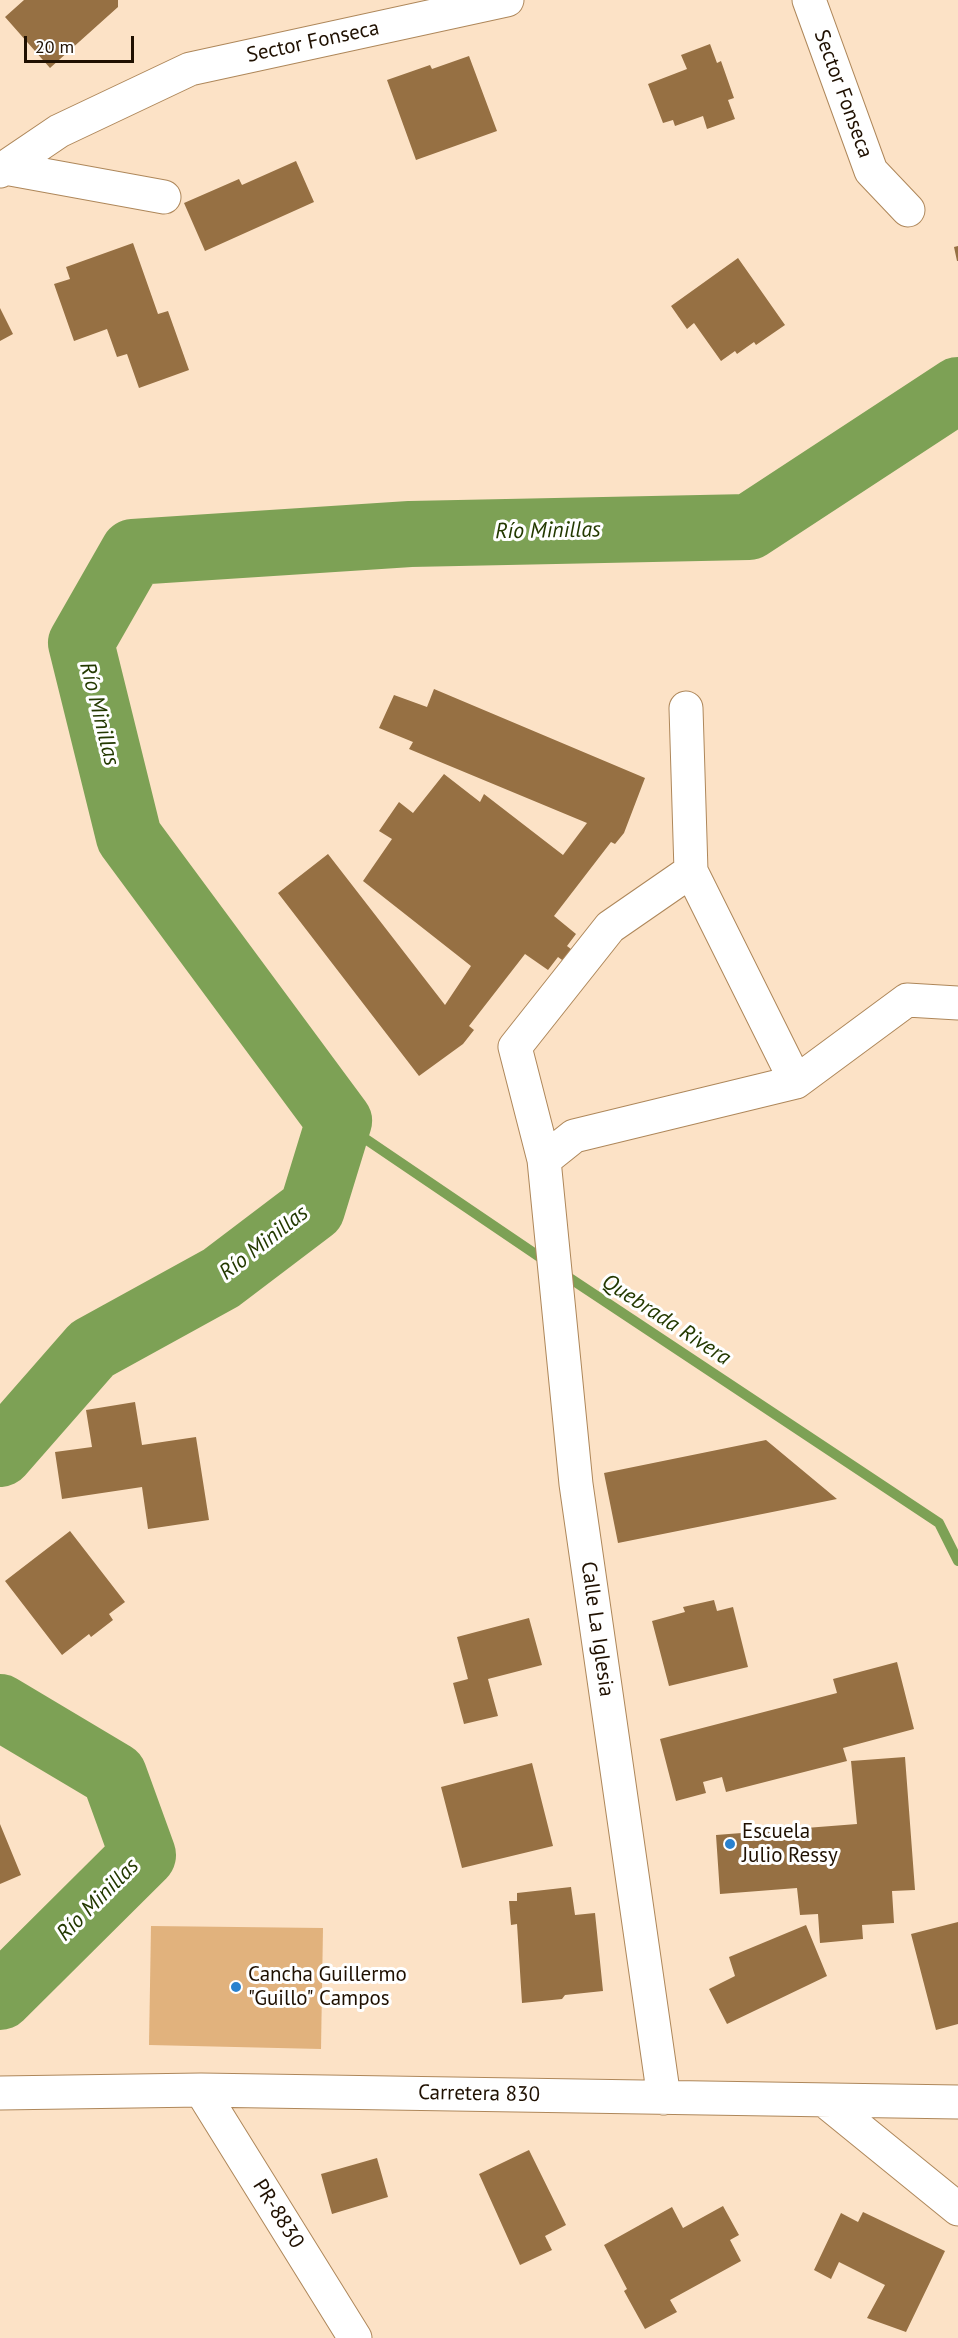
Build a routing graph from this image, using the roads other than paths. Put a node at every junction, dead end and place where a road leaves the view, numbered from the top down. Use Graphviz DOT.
graph roads {
  1 [pos="507,0"];
  2 [pos="809,0"];
  3 [pos="2,170"];
  4 [pos="164,197"];
  5 [pos="908,210"];
  6 [pos="686,708"];
  7 [pos="691,871"];
  8 [pos="958,1003"];
  9 [pos="796,1082"];
  10 [pos="544,1160"];
  11 [pos="201,2090"];
  12 [pos="0,2093"];
  13 [pos="664,2098"];
  14 [pos="824,2100"];
  15 [pos="958,2102"];
  16 [pos="958,2209"];
  17 [pos="355,2338"];
  1 -- 3 [label="street, Sector Fonseca"];
  2 -- 5 [label="street, Sector Fonseca"];
  3 -- 4 [label="street"];
  6 -- 7 [label="street"];
  7 -- 9 [label="street"];
  7 -- 10 [label="street, Calle La Iglesia"];
  8 -- 9 [label="street"];
  9 -- 10 [label="street"];
  10 -- 13 [label="street, Calle La Iglesia"];
  11 -- 12 [label="street, Carretera 830"];
  11 -- 13 [label="street, Carretera 830"];
  11 -- 17 [label="street, PR-8830 / PR-8830"];
  13 -- 14 [label="street, Carretera 830"];
  14 -- 15 [label="street, Carretera 830"];
  14 -- 16 [label="street"];
}
